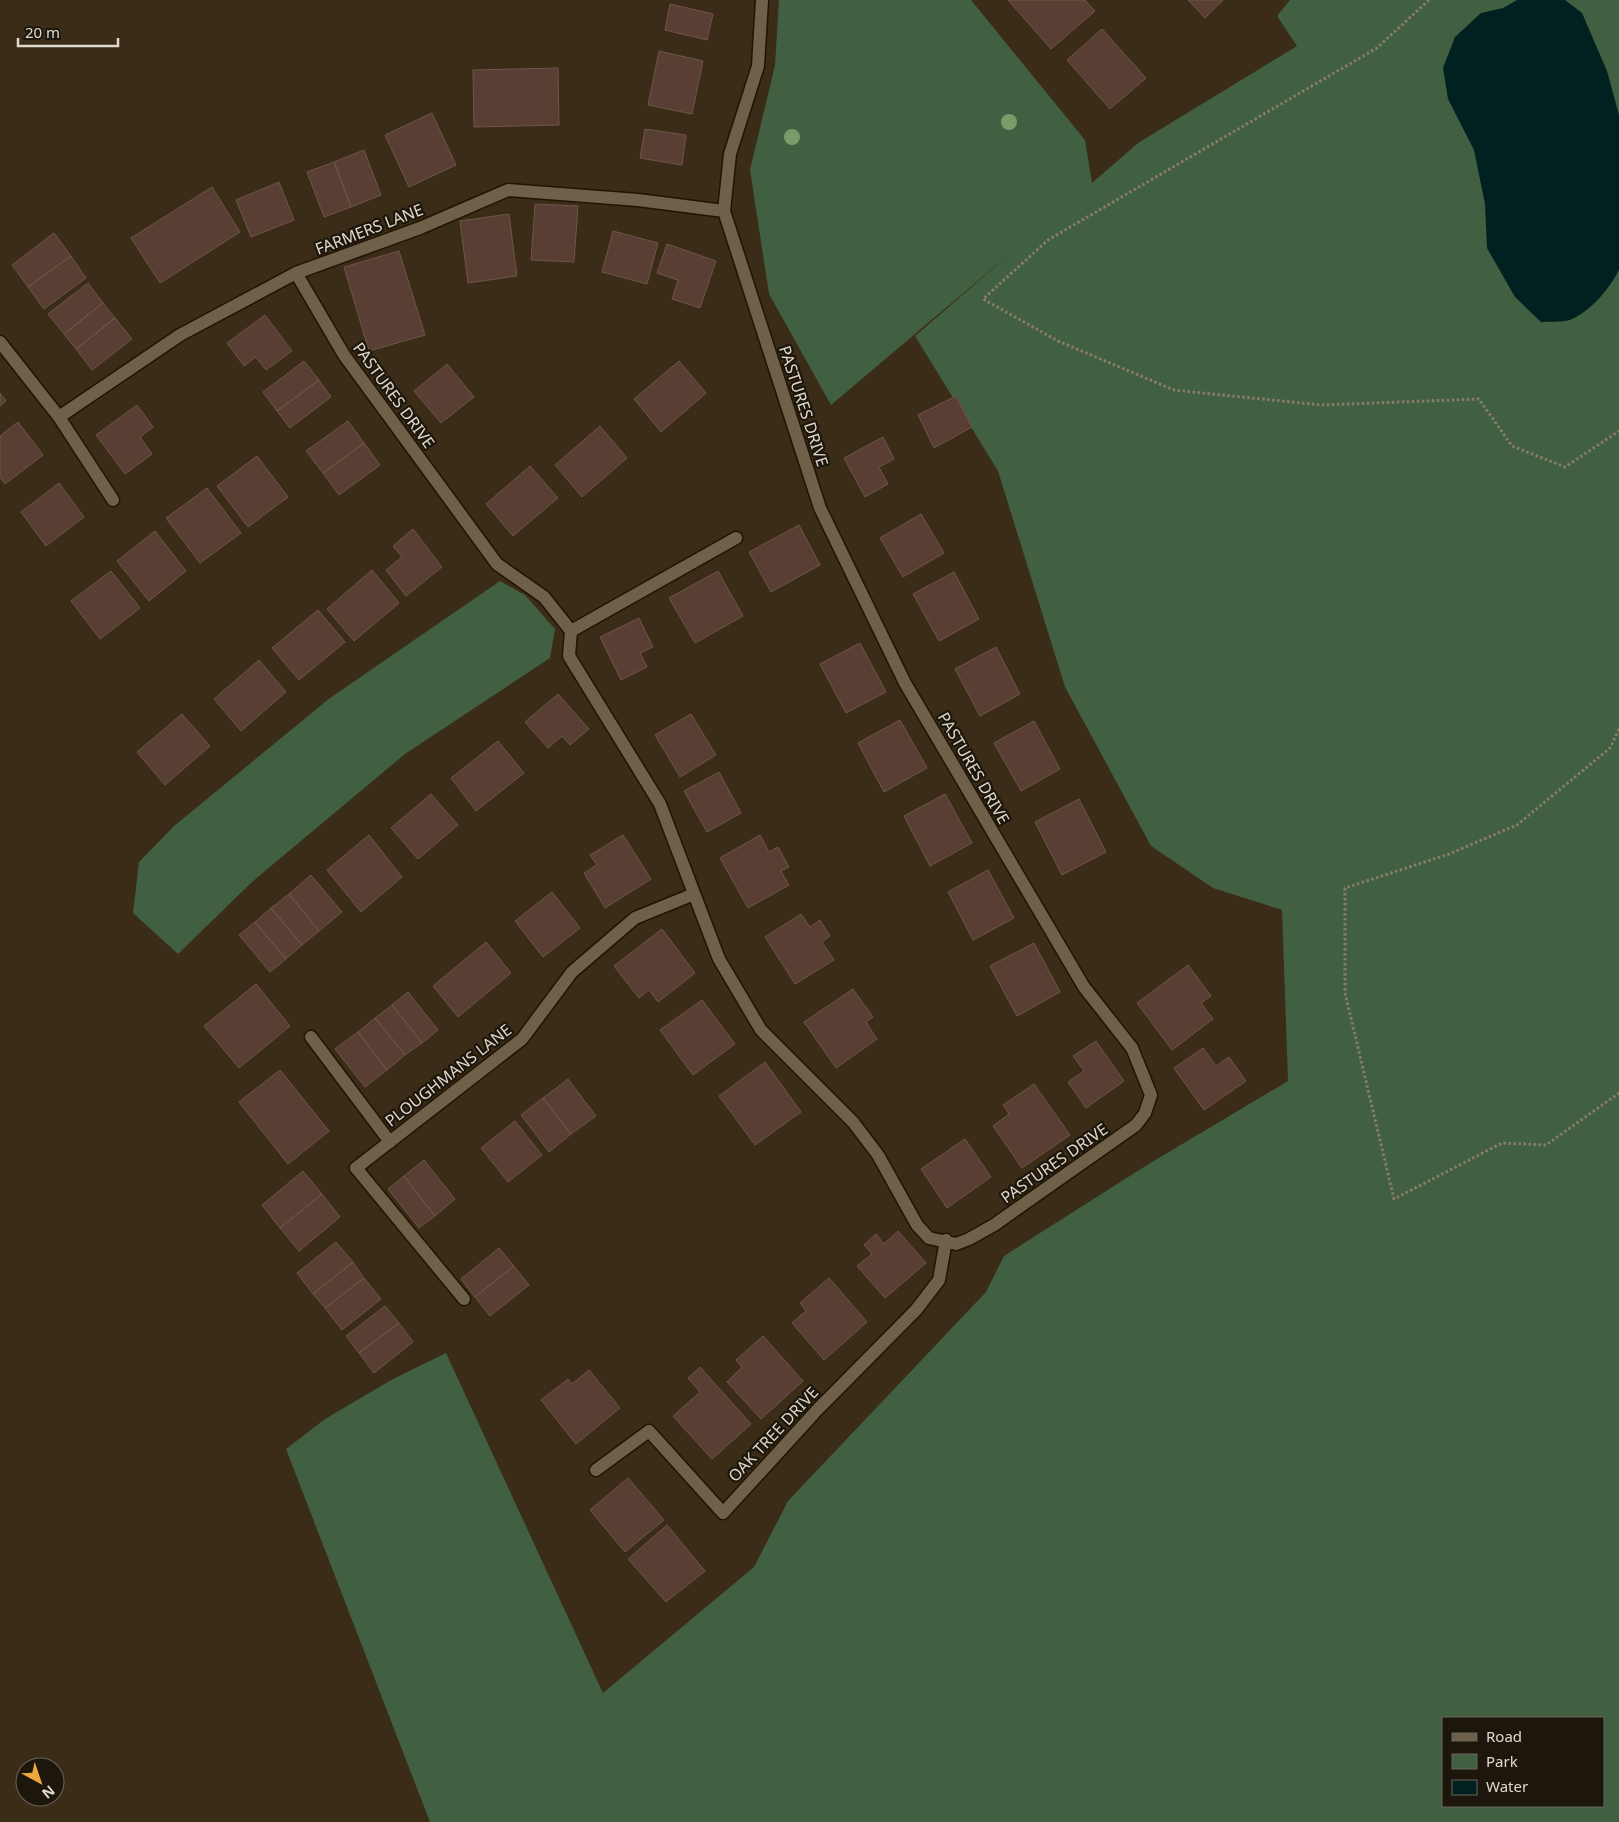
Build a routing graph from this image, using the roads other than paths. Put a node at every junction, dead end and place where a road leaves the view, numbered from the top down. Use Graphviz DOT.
graph roads {
  1 [pos="762,0"];
  2 [pos="724,211"];
  3 [pos="296,273"];
  4 [pos="0,342"];
  5 [pos="59,417"];
  6 [pos="113,500"];
  7 [pos="736,538"];
  8 [pos="571,631"];
  9 [pos="694,894"];
  10 [pos="311,1037"];
  11 [pos="390,1142"];
  12 [pos="946,1240"];
  13 [pos="464,1299"];
  14 [pos="596,1470"];
  1 -- 2 [label="street, PASTURES DRIVE"];
  2 -- 3 [label="street, FARMERS LANE"];
  2 -- 12 [label="street, PASTURES DRIVE"];
  3 -- 5 [label="street, FARMERS LANE"];
  3 -- 8 [label="street, PASTURES DRIVE"];
  4 -- 5 [label="street"];
  5 -- 6 [label="street"];
  7 -- 8 [label="street"];
  8 -- 9 [label="street, PASTURES DRIVE"];
  9 -- 11 [label="street, PLOUGHMANS LANE"];
  9 -- 12 [label="street, PASTURES DRIVE"];
  10 -- 11 [label="street"];
  11 -- 13 [label="street, PLOUGHMANS LANE"];
  12 -- 14 [label="street, OAK TREE DRIVE"];
}
